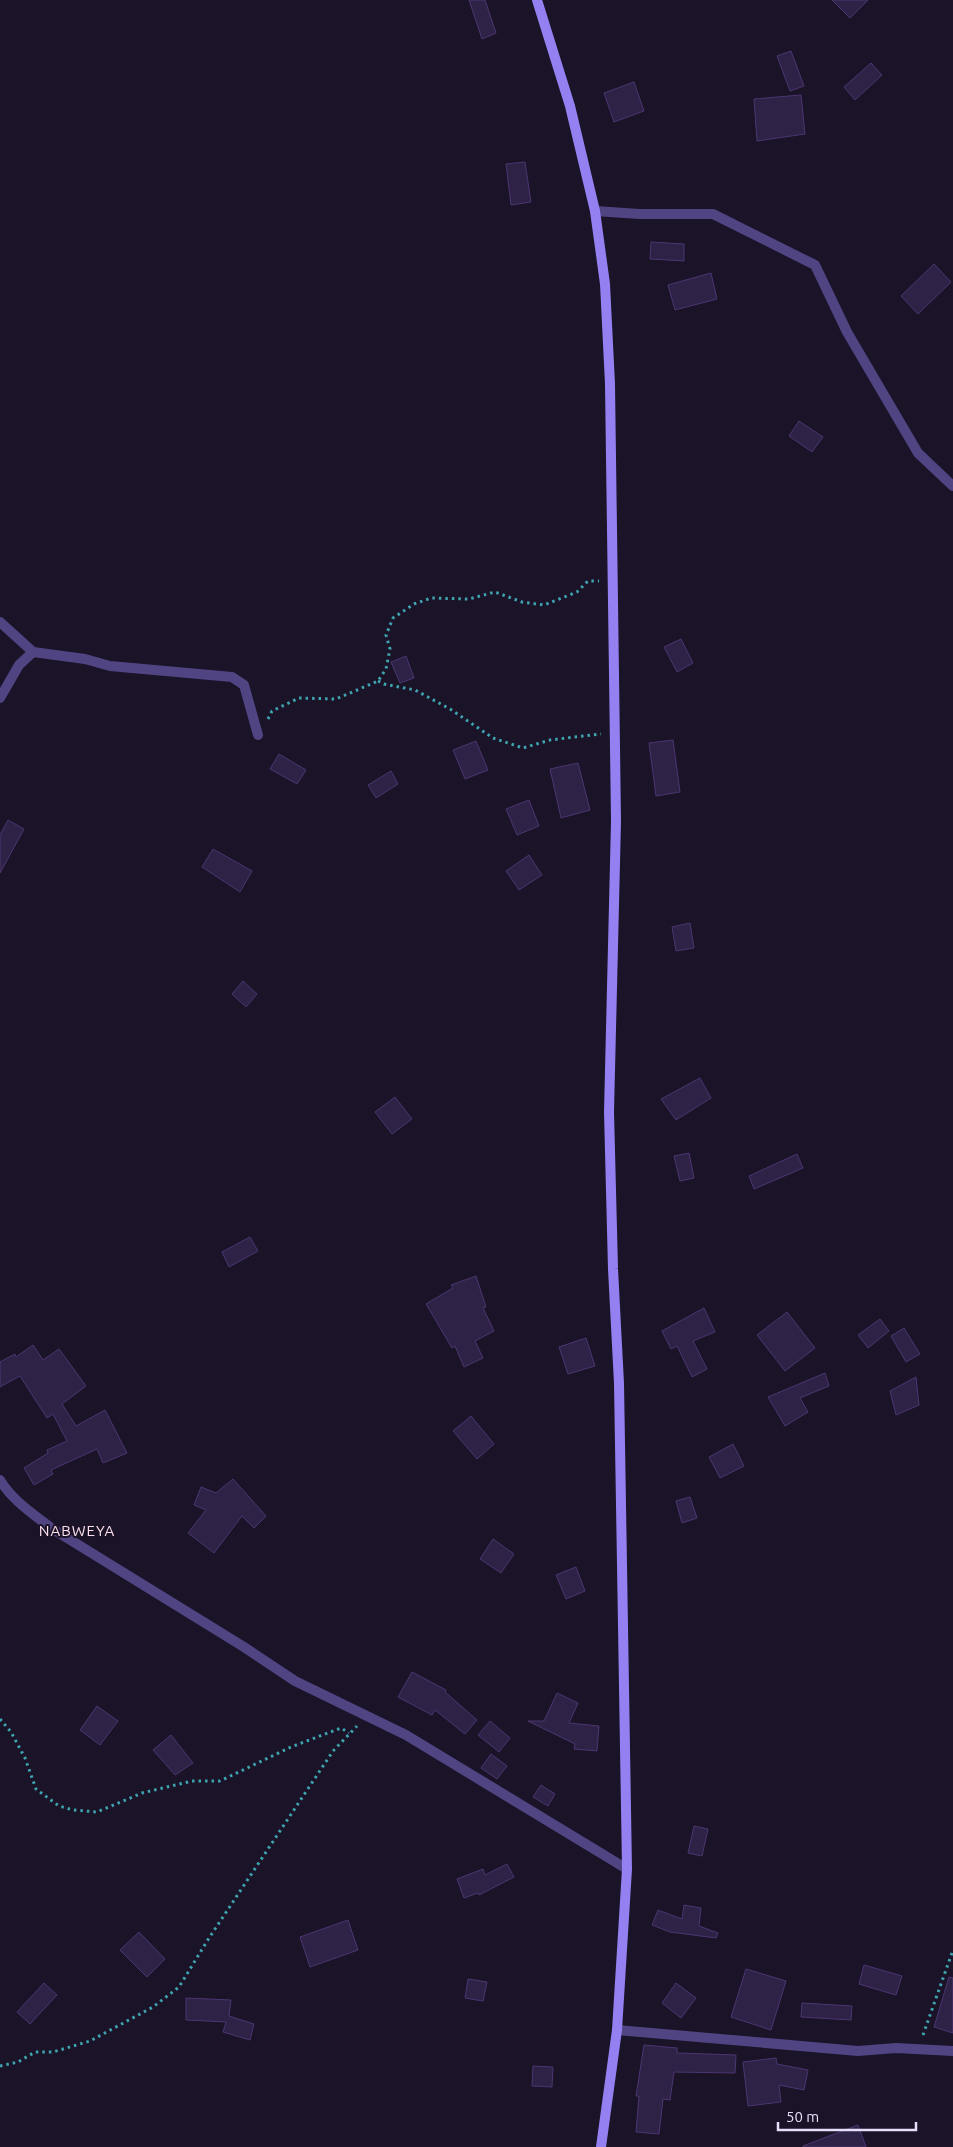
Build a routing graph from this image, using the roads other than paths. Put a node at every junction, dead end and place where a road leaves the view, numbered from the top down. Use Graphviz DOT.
graph roads {
  1 [pos="537,0"];
  2 [pos="595,211"];
  3 [pos="953,486"];
  4 [pos="0,622"];
  5 [pos="33,652"];
  6 [pos="0,698"];
  7 [pos="258,735"];
  8 [pos="0,1480"];
  9 [pos="627,1869"];
  10 [pos="616,2030"];
  11 [pos="953,2051"];
  12 [pos="601,2147"];
  1 -- 2 [label="street"];
  2 -- 3 [label="street"];
  2 -- 9 [label="street"];
  4 -- 5 [label="street"];
  5 -- 6 [label="street"];
  5 -- 7 [label="street"];
  8 -- 9 [label="street"];
  9 -- 10 [label="street"];
  10 -- 11 [label="street"];
  10 -- 12 [label="street"];
}
